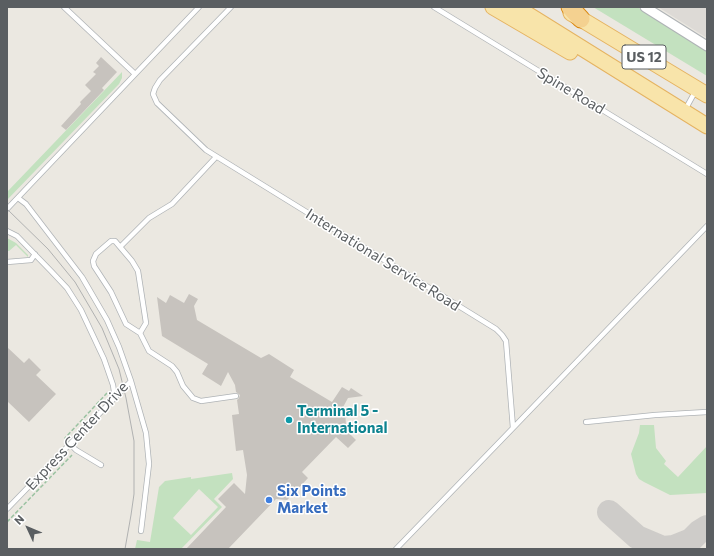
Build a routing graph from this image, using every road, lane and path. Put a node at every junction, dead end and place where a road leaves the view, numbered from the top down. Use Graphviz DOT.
graph roads {
  1 [pos="64,7"];
  2 [pos="199,7"];
  3 [pos="231,7"];
  4 [pos="434,7"];
  5 [pos="493,7"];
  6 [pos="516,7"];
  7 [pos="562,7"];
  8 [pos="645,7"];
  9 [pos="575,13"];
  10 [pos="707,46"];
  11 [pos="614,67"];
  12 [pos="135,74"];
  13 [pos="702,92"];
  14 [pos="684,112"];
  15 [pos="707,126"];
  16 [pos="216,157"];
  17 [pos="707,174"];
  18 [pos="18,198"];
  19 [pos="7,209"];
  20 [pos="707,226"];
  21 [pos="7,231"];
  22 [pos="120,247"];
  23 [pos="35,254"];
  24 [pos="7,262"];
  25 [pos="140,333"];
  26 [pos="131,381"];
  27 [pos="113,387"];
  28 [pos="236,396"];
  29 [pos="115,398"];
  30 [pos="707,412"];
  31 [pos="586,422"];
  32 [pos="513,428"];
  33 [pos="70,444"];
  34 [pos="76,450"];
  35 [pos="101,465"];
  36 [pos="7,509"];
  37 [pos="7,522"];
  38 [pos="141,531"];
  39 [pos="396,549"];
  1 -- 12 [label="lane"];
  2 -- 12 [label="lane"];
  3 -- 16 [label="lane, International Service Road"];
  4 -- 17 [label="lane, Spine Road"];
  5 -- 11 [label="main road"];
  6 -- 11 [label="main road, US 12"];
  7 -- 9 [label="main road, US 12"];
  8 -- 10 [label="street"];
  9 -- 13 [label="main road, US 12"];
  11 -- 14 [label="main road, US 12"];
  12 -- 18 [label="lane"];
  13 -- 14 [label="lane"];
  14 -- 15 [label="main road, US 12"];
  16 -- 22 [label="lane"];
  16 -- 32 [label="lane, International Service Road"];
  18 -- 19 [label="lane"];
  18 -- 26 [label="lane, Express Center Drive"];
  20 -- 32 [label="lane"];
  21 -- 23 [label="lane"];
  22 -- 25 [label="lane"];
  22 -- 25 [label="lane"];
  23 -- 24 [label="lane"];
  23 -- 27 [label="lane"];
  25 -- 28 [label="lane"];
  26 -- 29 [label="lane, Express Center Drive"];
  26 -- 38 [label="lane"];
  27 -- 29 [label="lane"];
  27 -- 33 [label="path"];
  29 -- 33 [label="lane, Express Center Drive"];
  30 -- 31 [label="lane"];
  32 -- 39 [label="lane"];
  33 -- 34 [label="lane"];
  33 -- 36 [label="lane, Express Center Drive"];
  34 -- 35 [label="lane"];
  34 -- 37 [label="path"];
}
